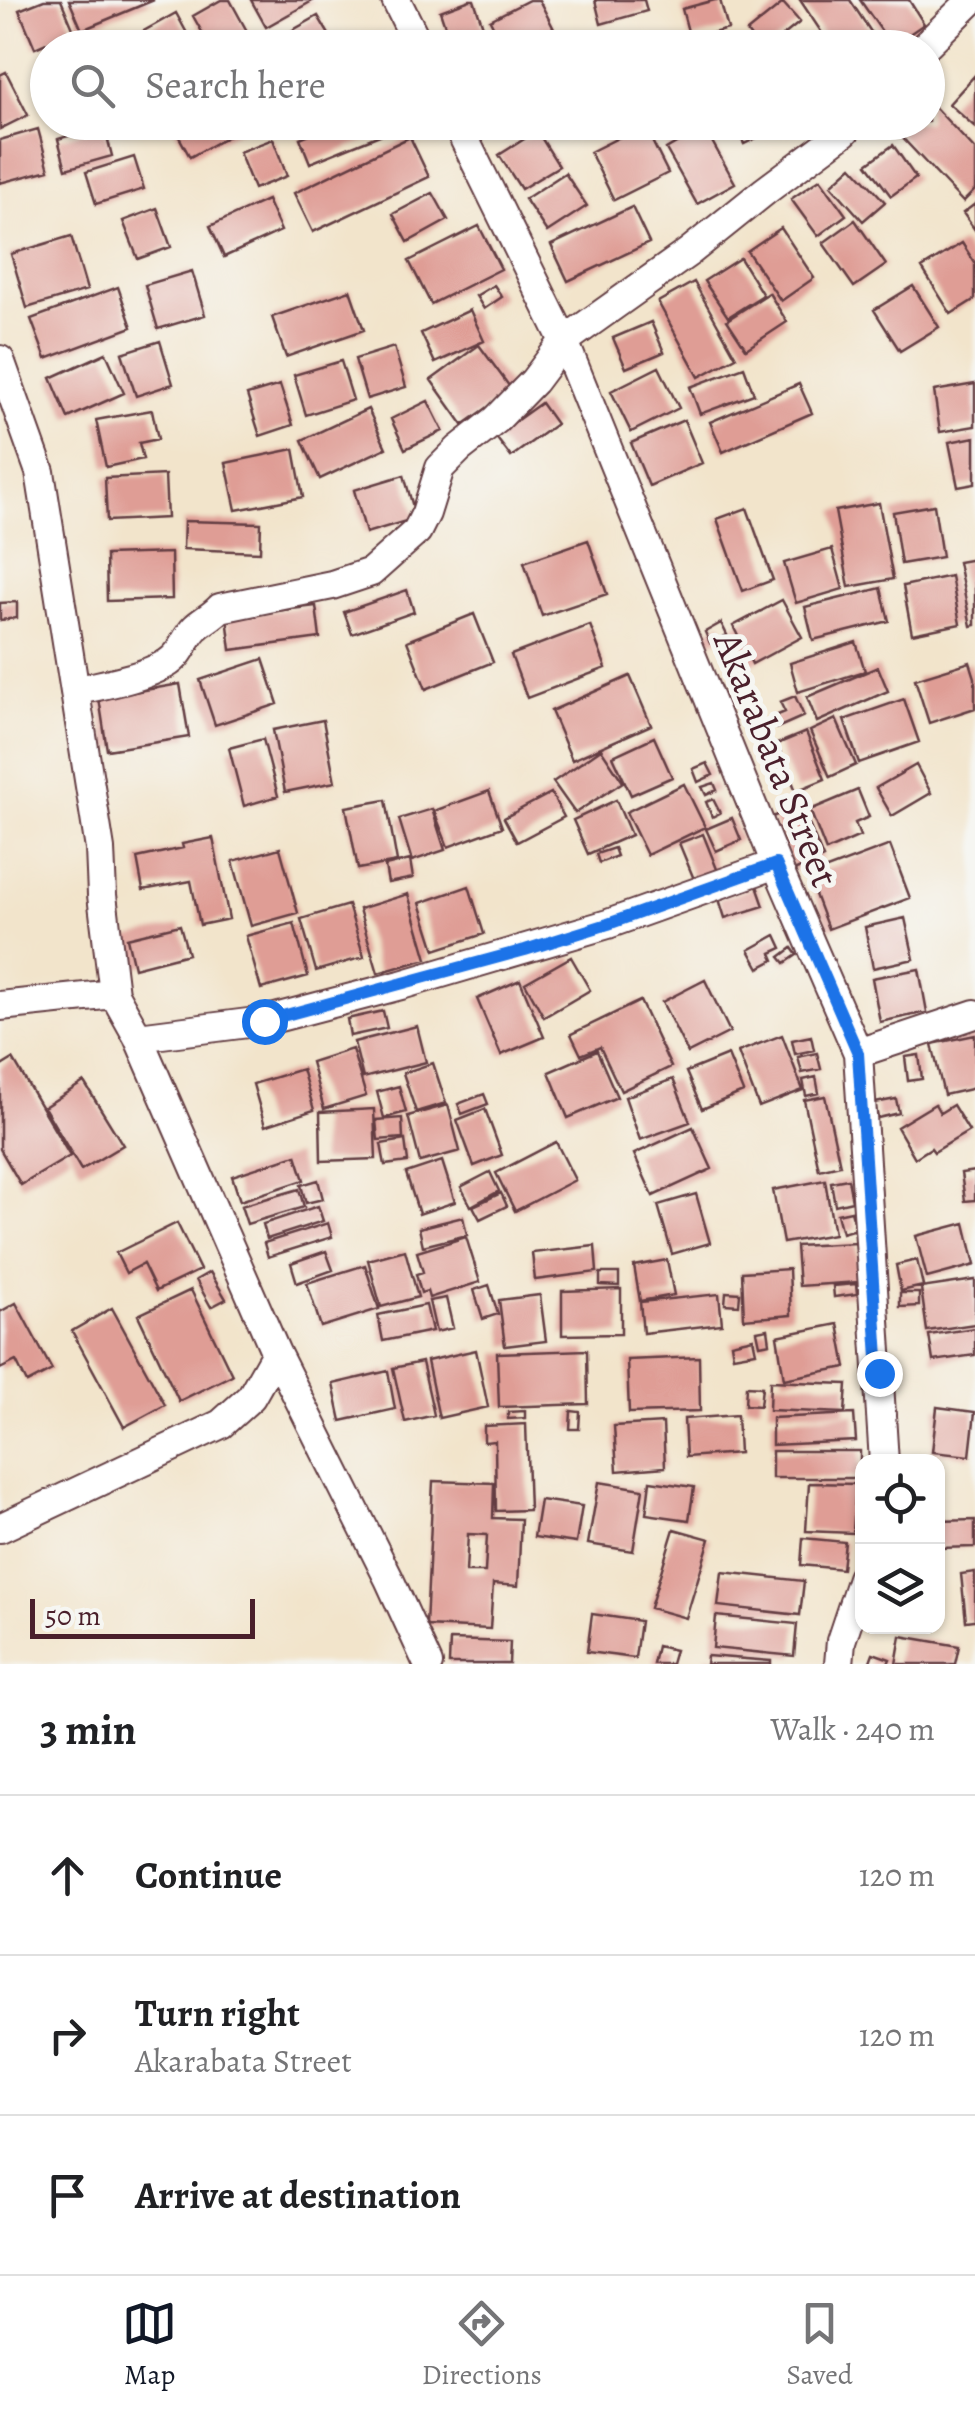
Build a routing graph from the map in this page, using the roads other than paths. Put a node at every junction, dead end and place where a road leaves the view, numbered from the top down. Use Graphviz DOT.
graph roads {
  1 [pos="396,0"];
  2 [pos="969,12"];
  3 [pos="411,30"];
  4 [pos="945,31"];
  5 [pos="465,140"];
  6 [pos="833,140"];
  7 [pos="564,341"];
  8 [pos="0,360"];
  9 [pos="75,691"];
  10 [pos="776,864"];
  11 [pos="114,994"];
  12 [pos="0,1006"];
  13 [pos="975,1014"];
  14 [pos="138,1036"];
  15 [pos="858,1053"];
  16 [pos="276,1353"];
  17 [pos="883,1454"];
  18 [pos="0,1528"];
  19 [pos="855,1599"];
  20 [pos="428,1664"];
  21 [pos="839,1664"];
  1 -- 3 [label="street"];
  2 -- 4 [label="street"];
  5 -- 7 [label="street, Akarabata Street"];
  6 -- 7 [label="street"];
  7 -- 9 [label="street"];
  7 -- 10 [label="street, Akarabata Street"];
  8 -- 9 [label="street"];
  9 -- 11 [label="street"];
  10 -- 14 [label="street"];
  10 -- 15 [label="street, Akarabata Street"];
  11 -- 12 [label="street"];
  11 -- 14 [label="street"];
  13 -- 15 [label="street"];
  14 -- 16 [label="street"];
  15 -- 17 [label="street, Akarabata Street"];
  16 -- 18 [label="street"];
  16 -- 20 [label="street"];
  19 -- 21 [label="street"];
}
